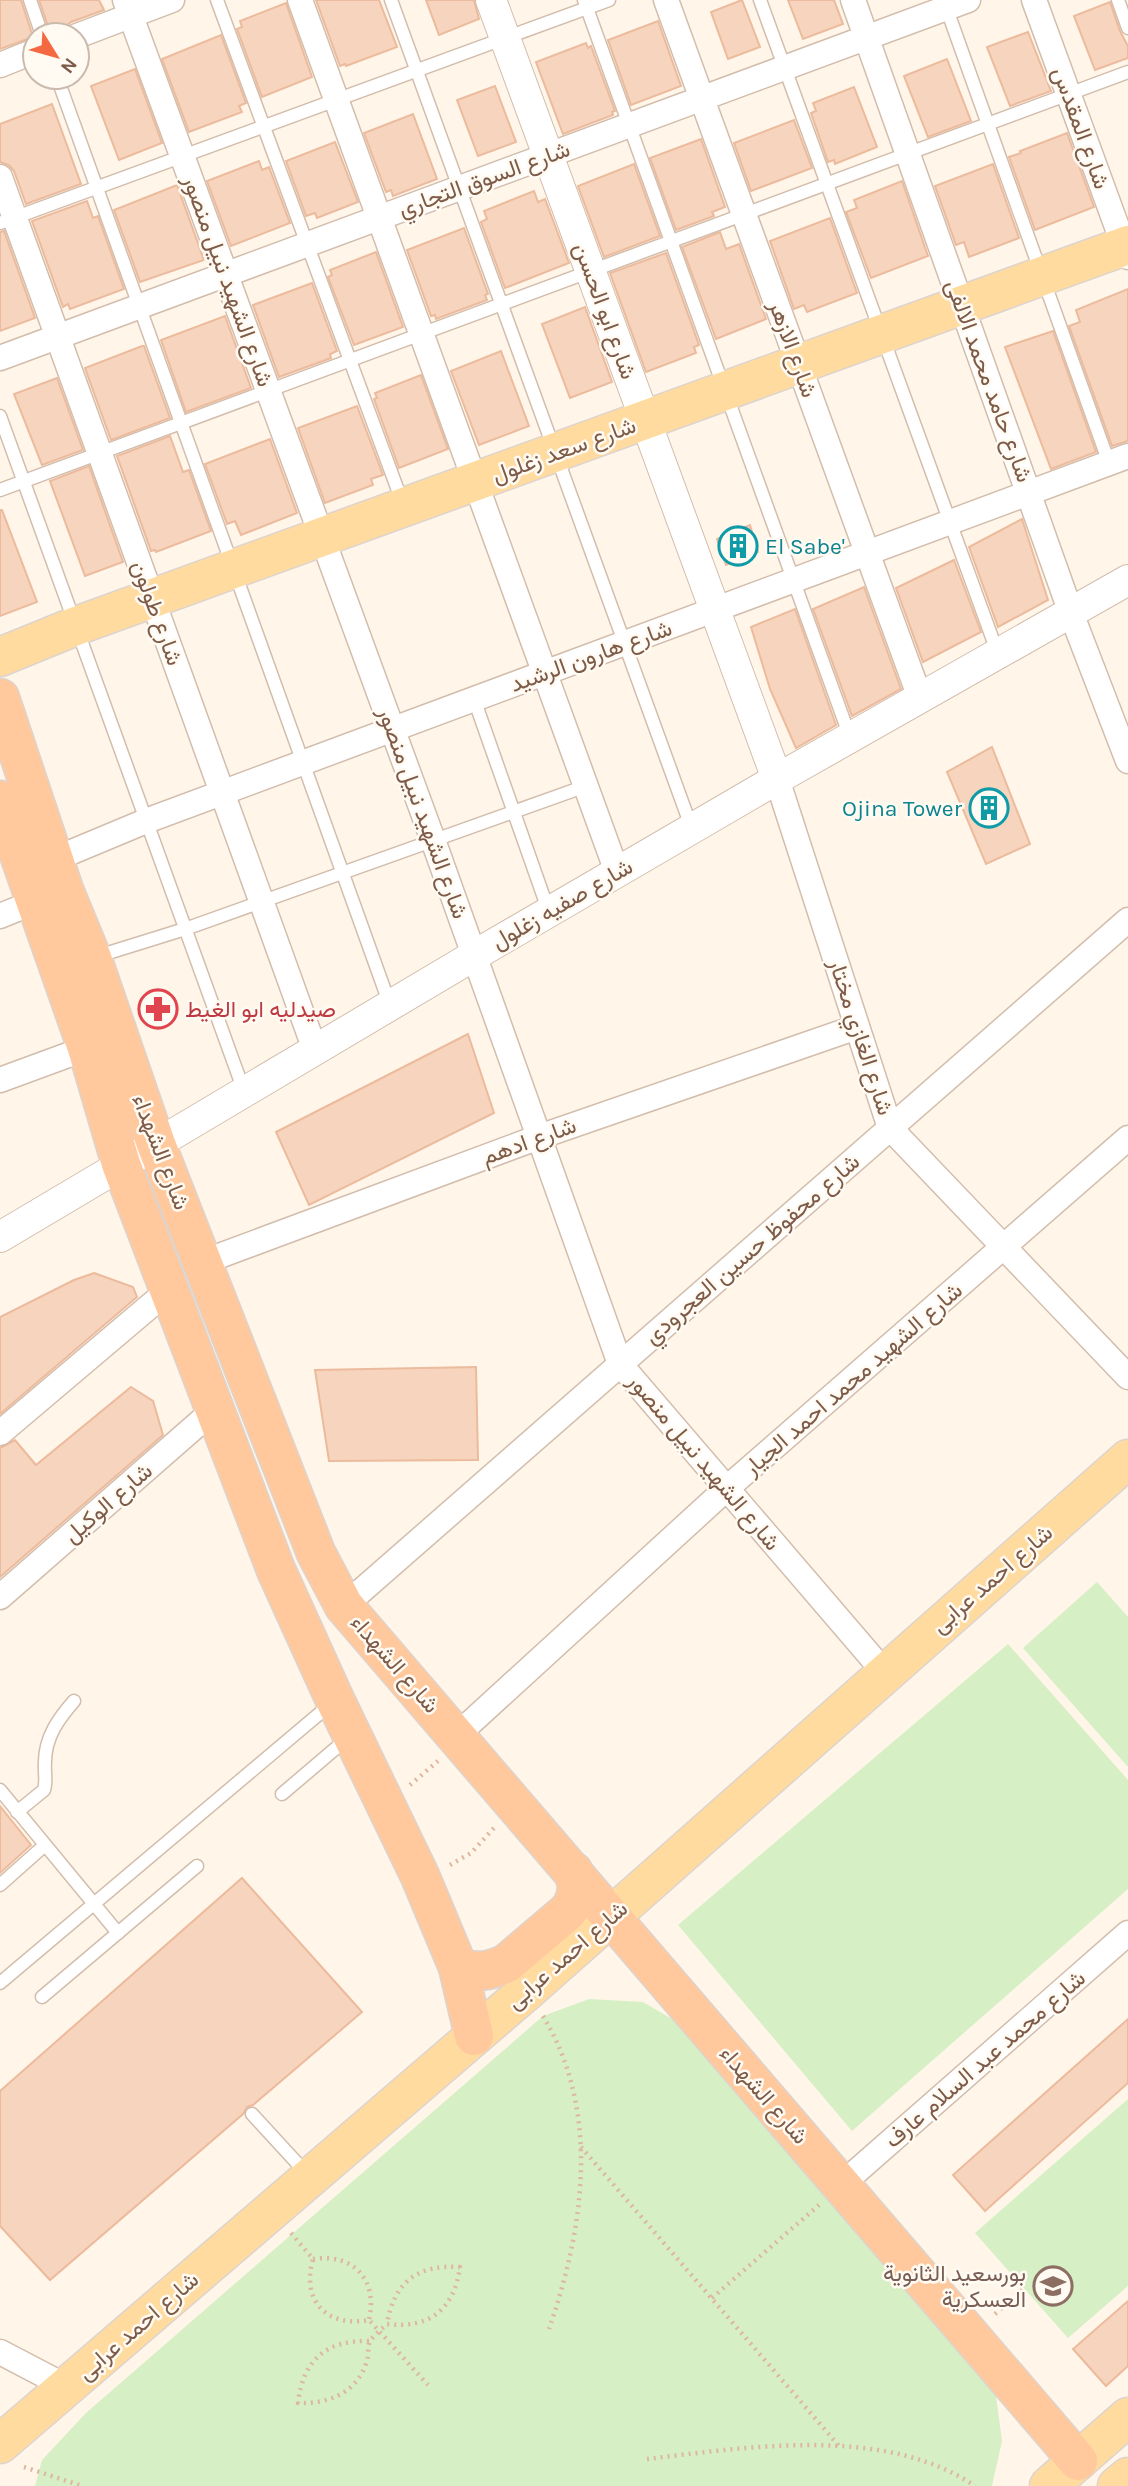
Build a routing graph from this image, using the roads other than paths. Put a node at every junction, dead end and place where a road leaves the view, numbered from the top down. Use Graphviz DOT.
graph roads {
  1 [pos="30,0"];
  2 [pos="172,0"];
  3 [pos="217,0"];
  4 [pos="300,0"];
  5 [pos="391,0"];
  6 [pos="491,0"];
  7 [pos="609,0"];
  8 [pos="666,0"];
  9 [pos="760,0"];
  10 [pos="853,0"];
  11 [pos="1034,0"];
  12 [pos="1118,0"];
  13 [pos="952,3"];
  14 [pos="585,4"];
  15 [pos="128,8"];
  16 [pos="37,21"];
  17 [pos="91,28"];
  18 [pos="1128,28"];
  19 [pos="866,37"];
  20 [pos="505,38"];
  21 [pos="21,57"];
  22 [pos="0,65"];
  23 [pos="785,68"];
  24 [pos="416,70"];
  25 [pos="1128,72"];
  26 [pos="62,91"];
  27 [pos="1069,94"];
  28 [pos="336,99"];
  29 [pos="702,99"];
  30 [pos="988,124"];
  31 [pos="629,125"];
  32 [pos="264,126"];
  33 [pos="908,154"];
  34 [pos="548,155"];
  35 [pos="182,156"];
  36 [pos="0,177"];
  37 [pos="827,184"];
  38 [pos="97,187"];
  39 [pos="459,188"];
  40 [pos="744,215"];
  41 [pos="379,218"];
  42 [pos="7,220"];
  43 [pos="671,242"];
  44 [pos="307,244"];
  45 [pos="1127,249"];
  46 [pos="591,271"];
  47 [pos="226,274"];
  48 [pos="1042,276"];
  49 [pos="502,304"];
  50 [pos="962,305"];
  51 [pos="139,306"];
  52 [pos="422,334"];
  53 [pos="882,334"];
  54 [pos="58,337"];
  55 [pos="0,358"];
  56 [pos="350,360"];
  57 [pos="798,364"];
  58 [pos="268,391"];
  59 [pos="725,391"];
  60 [pos="0,416"];
  61 [pos="645,420"];
  62 [pos="181,423"];
  63 [pos="100,453"];
  64 [pos="555,453"];
  65 [pos="1119,459"];
  66 [pos="23,481"];
  67 [pos="475,482"];
  68 [pos="0,490"];
  69 [pos="1029,493"];
  70 [pos="404,507"];
  71 [pos="950,522"];
  72 [pos="322,537"];
  73 [pos="867,553"];
  74 [pos="234,569"];
  75 [pos="1128,580"];
  76 [pos="793,581"];
  77 [pos="152,598"];
  78 [pos="715,610"];
  79 [pos="1071,613"];
  80 [pos="76,626"];
  81 [pos="624,643"];
  82 [pos="999,654"];
  83 [pos="0,657"];
  84 [pos="545,673"];
  85 [pos="0,698"];
  86 [pos="920,698"];
  87 [pos="474,699"];
  88 [pos="392,730"];
  89 [pos="850,738"];
  90 [pos="1128,761"];
  91 [pos="303,763"];
  92 [pos="777,779"];
  93 [pos="586,786"];
  94 [pos="222,793"];
  95 [pos="0,800"];
  96 [pos="514,811"];
  97 [pos="146,821"];
  98 [pos="692,829"];
  99 [pos="433,840"];
  100 [pos="55,859"];
  101 [pos="617,872"];
  102 [pos="343,873"];
  103 [pos="37,901"];
  104 [pos="262,901"];
  105 [pos="549,912"];
  106 [pos="0,916"];
  107 [pos="1128,920"];
  108 [pos="185,929"];
  109 [pos="475,955"];
  110 [pos="92,958"];
  111 [pos="390,1005"];
  112 [pos="857,1027"];
  113 [pos="87,1048"];
  114 [pos="315,1050"];
  115 [pos="0,1080"];
  116 [pos="244,1092"];
  117 [pos="890,1128"];
  118 [pos="539,1137"];
  119 [pos="1128,1138"];
  120 [pos="156,1144"];
  121 [pos="121,1164"];
  122 [pos="0,1237"];
  123 [pos="1003,1247"];
  124 [pos="203,1262"];
  125 [pos="170,1289"];
  126 [pos="620,1364"];
  127 [pos="1128,1377"];
  128 [pos="215,1409"];
  129 [pos="0,1433"];
  130 [pos="1128,1459"];
  131 [pos="726,1489"];
  132 [pos="0,1597"];
  133 [pos="344,1606"];
  134 [pos="885,1673"];
  135 [pos="335,1700"];
  136 [pos="74,1701"];
  137 [pos="351,1735"];
  138 [pos="459,1739"];
  139 [pos="0,1790"];
  140 [pos="282,1794"];
  141 [pos="17,1812"];
  142 [pos="45,1845"];
  143 [pos="197,1866"];
  144 [pos="573,1871"];
  145 [pos="0,1885"];
  146 [pos="94,1903"];
  147 [pos="611,1917"];
  148 [pos="118,1933"];
  149 [pos="1128,1933"];
  150 [pos="458,1967"];
  151 [pos="0,1983"];
  152 [pos="42,1997"];
  153 [pos="474,2036"];
  154 [pos="252,2114"];
  155 [pos="311,2178"];
  156 [pos="841,2185"];
  157 [pos="0,2352"];
  158 [pos="66,2387"];
  159 [pos="1128,2417"];
  160 [pos="11,2455"];
  161 [pos="1078,2461"];
  162 [pos="1128,2477"];
  163 [pos="1049,2486"];
  164 [pos="1117,2486"];
  1 -- 16 [label="lane"];
  2 -- 15 [label="street"];
  3 -- 32 [label="lane"];
  4 -- 28 [label="street"];
  5 -- 24 [label="lane"];
  6 -- 20 [label="street, شارع ابو الحسن"];
  7 -- 14 [label="lane"];
  8 -- 29 [label="street, شارع الازهر"];
  9 -- 23 [label="lane"];
  10 -- 19 [label="street, شارع حامد محمد الالفى"];
  11 -- 27 [label="street, شارع المقدس"];
  12 -- 18 [label="lane"];
  13 -- 19 [label="street, شارع السوق التجاري"];
  13 -- 30 [label="lane"];
  14 -- 20 [label="lane"];
  14 -- 31 [label="lane"];
  15 -- 17 [label="street"];
  15 -- 35 [label="street, شارع الشهيد نبيل منصور"];
  19 -- 23 [label="street, شارع السوق التجاري"];
  19 -- 33 [label="street, شارع حامد محمد الالفى"];
  20 -- 24 [label="lane"];
  20 -- 34 [label="street, شارع ابو الحسن"];
  21 -- 22 [label="street"];
  23 -- 29 [label="street, شارع السوق التجاري"];
  23 -- 37 [label="lane"];
  24 -- 28 [label="lane"];
  24 -- 39 [label="lane"];
  25 -- 27 [label="lane"];
  26 -- 38 [label="lane"];
  27 -- 30 [label="lane"];
  27 -- 45 [label="street, شارع المقدس"];
  28 -- 32 [label="lane"];
  28 -- 41 [label="street"];
  29 -- 31 [label="street, شارع السوق التجاري"];
  29 -- 40 [label="street, شارع الازهر"];
  30 -- 33 [label="lane"];
  30 -- 48 [label="lane"];
  31 -- 34 [label="street, شارع السوق التجاري"];
  31 -- 43 [label="lane"];
  32 -- 35 [label="lane"];
  32 -- 44 [label="lane"];
  33 -- 37 [label="lane"];
  33 -- 50 [label="street, شارع حامد محمد الالفى"];
  34 -- 39 [label="street, شارع السوق التجاري"];
  34 -- 46 [label="street, شارع ابو الحسن"];
  35 -- 38 [label="lane"];
  35 -- 47 [label="street, شارع الشهيد نبيل منصور"];
  36 -- 42 [label="street, شارع طولون"];
  37 -- 40 [label="lane"];
  37 -- 53 [label="lane"];
  38 -- 42 [label="lane"];
  38 -- 51 [label="lane"];
  39 -- 41 [label="street, شارع السوق التجاري"];
  39 -- 49 [label="lane"];
  40 -- 43 [label="lane"];
  40 -- 57 [label="street, شارع الازهر"];
  41 -- 44 [label="street, شارع السوق التجاري"];
  41 -- 52 [label="street"];
  42 -- 54 [label="street, شارع طولون"];
  43 -- 46 [label="lane"];
  43 -- 59 [label="lane"];
  44 -- 47 [label="street, شارع السوق التجاري"];
  44 -- 56 [label="lane"];
  45 -- 48 [label="main road, شارع سعد زغلول"];
  46 -- 49 [label="lane"];
  46 -- 61 [label="street, شارع ابو الحسن"];
  47 -- 51 [label="street, شارع السوق التجاري"];
  47 -- 58 [label="street, شارع الشهيد نبيل منصور"];
  48 -- 50 [label="main road, شارع سعد زغلول"];
  48 -- 65 [label="lane"];
  49 -- 52 [label="lane"];
  49 -- 64 [label="lane"];
  50 -- 53 [label="main road, شارع سعد زغلول"];
  50 -- 69 [label="street, شارع حامد محمد الالفى"];
  51 -- 54 [label="street, شارع السوق التجاري"];
  51 -- 62 [label="lane"];
  52 -- 56 [label="lane"];
  52 -- 67 [label="street"];
  53 -- 57 [label="main road, شارع سعد زغلول"];
  53 -- 71 [label="lane"];
  54 -- 55 [label="street, شارع السوق التجاري"];
  54 -- 63 [label="street, شارع طولون"];
  56 -- 58 [label="lane"];
  56 -- 70 [label="lane"];
  57 -- 59 [label="main road, شارع سعد زغلول"];
  57 -- 73 [label="street, شارع الازهر"];
  58 -- 62 [label="lane"];
  58 -- 72 [label="street, شارع الشهيد نبيل منصور"];
  59 -- 61 [label="main road, شارع سعد زغلول"];
  59 -- 76 [label="lane"];
  60 -- 66 [label="lane"];
  61 -- 64 [label="main road, شارع سعد زغلول"];
  61 -- 78 [label="street, شارع ابو الحسن"];
  62 -- 63 [label="lane"];
  62 -- 74 [label="lane"];
  63 -- 66 [label="lane"];
  63 -- 77 [label="street, شارع طولون"];
  64 -- 67 [label="main road, شارع سعد زغلول"];
  64 -- 81 [label="lane"];
  65 -- 69 [label="street, شارع هارون الرشيد"];
  66 -- 68 [label="lane"];
  66 -- 80 [label="lane"];
  67 -- 70 [label="main road, شارع سعد زغلول"];
  67 -- 84 [label="street"];
  69 -- 71 [label="street, شارع هارون الرشيد"];
  69 -- 79 [label="street, شارع حامد محمد الالفى"];
  70 -- 72 [label="main road, شارع سعد زغلول"];
  71 -- 73 [label="street, شارع هارون الرشيد"];
  71 -- 82 [label="lane"];
  72 -- 74 [label="main road, شارع سعد زغلول"];
  72 -- 88 [label="street, شارع الشهيد نبيل منصور"];
  73 -- 76 [label="street, شارع هارون الرشيد"];
  73 -- 86 [label="street, شارع الازهر"];
  74 -- 77 [label="main road, شارع سعد زغلول"];
  74 -- 91 [label="lane"];
  75 -- 79 [label="street, شارع صفيه زغلول"];
  76 -- 78 [label="street, شارع هارون الرشيد"];
  76 -- 89 [label="lane"];
  77 -- 80 [label="main road, شارع سعد زغلول"];
  77 -- 94 [label="street, شارع طولون"];
  78 -- 81 [label="street, شارع هارون الرشيد"];
  78 -- 92 [label="street, شارع ابو الحسن"];
  79 -- 82 [label="street, شارع صفيه زغلول"];
  79 -- 90 [label="street, شارع حامد محمد الالفى"];
  80 -- 83 [label="main road, شارع سعد زغلول"];
  80 -- 97 [label="lane"];
  81 -- 84 [label="street, شارع هارون الرشيد"];
  81 -- 98 [label="lane"];
  82 -- 86 [label="street, شارع صفيه زغلول"];
  84 -- 87 [label="street, شارع هارون الرشيد"];
  84 -- 93 [label="street"];
  85 -- 100 [label="highway, شارع الشهداء"];
  86 -- 89 [label="street, شارع صفيه زغلول"];
  87 -- 88 [label="street, شارع هارون الرشيد"];
  87 -- 96 [label="lane"];
  88 -- 91 [label="street, شارع هارون الرشيد"];
  88 -- 99 [label="street, شارع الشهيد نبيل منصور"];
  89 -- 92 [label="street, شارع صفيه زغلول"];
  91 -- 94 [label="street, شارع هارون الرشيد"];
  91 -- 102 [label="lane"];
  92 -- 98 [label="street, شارع صفيه زغلول"];
  92 -- 112 [label="street, شارع الغازي مختار"];
  93 -- 96 [label="lane"];
  93 -- 101 [label="street"];
  94 -- 97 [label="street, شارع هارون الرشيد"];
  94 -- 104 [label="street, شارع طولون"];
  95 -- 103 [label="highway, شارع الشهداء"];
  96 -- 99 [label="lane"];
  96 -- 105 [label="lane"];
  97 -- 100 [label="street, شارع هارون الرشيد"];
  97 -- 108 [label="lane"];
  98 -- 101 [label="street, شارع صفيه زغلول"];
  99 -- 102 [label="lane"];
  99 -- 109 [label="street, شارع الشهيد نبيل منصور"];
  100 -- 110 [label="highway, شارع الشهداء"];
  101 -- 105 [label="street, شارع صفيه زغلول"];
  102 -- 104 [label="lane"];
  102 -- 111 [label="lane"];
  103 -- 106 [label="street"];
  103 -- 113 [label="highway, شارع الشهداء"];
  104 -- 108 [label="lane"];
  104 -- 114 [label="street, شارع طولون"];
  105 -- 109 [label="street, شارع صفيه زغلول"];
  107 -- 117 [label="street, شارع محفوظ حسين العجرودي"];
  108 -- 110 [label="lane"];
  108 -- 116 [label="lane"];
  109 -- 111 [label="street, شارع صفيه زغلول"];
  109 -- 118 [label="street, شارع الشهيد نبيل منصور"];
  110 -- 120 [label="highway, شارع الشهداء"];
  111 -- 114 [label="street, شارع صفيه زغلول"];
  112 -- 117 [label="street, شارع الغازي مختار"];
  112 -- 118 [label="street, شارع ادهم"];
  113 -- 115 [label="street"];
  113 -- 121 [label="highway, شارع الشهداء"];
  114 -- 116 [label="street, شارع صفيه زغلول"];
  116 -- 120 [label="street, شارع صفيه زغلول"];
  117 -- 123 [label="street, شارع الغازي مختار"];
  117 -- 126 [label="street, شارع محفوظ حسين العجرودي"];
  118 -- 124 [label="street, شارع ادهم"];
  118 -- 126 [label="street, شارع الشهيد نبيل منصور"];
  119 -- 123 [label="street, شارع الشهيد محمد احمد الجيار"];
  120 -- 121 [label="street, شارع صفيه زغلول"];
  120 -- 124 [label="highway, شارع الشهداء"];
  121 -- 122 [label="street, شارع صفيه زغلول"];
  121 -- 125 [label="highway, شارع الشهداء"];
  123 -- 127 [label="street, شارع الغازي مختار"];
  123 -- 131 [label="street, شارع الشهيد محمد احمد الجيار"];
  124 -- 133 [label="highway, شارع الشهداء"];
  125 -- 128 [label="highway, شارع الشهداء"];
  125 -- 129 [label="street"];
  126 -- 131 [label="street, شارع الشهيد نبيل منصور"];
  126 -- 133 [label="street, شارع محفوظ حسين العجرودي"];
  128 -- 132 [label="street, شارع الوكيل"];
  128 -- 135 [label="highway, شارع الشهداء"];
  130 -- 134 [label="main road, شارع احمد عرابى"];
  131 -- 134 [label="street, شارع الشهيد نبيل منصور"];
  131 -- 138 [label="street, شارع الشهيد محمد احمد الجيار"];
  133 -- 138 [label="highway, شارع الشهداء"];
  134 -- 147 [label="main road, شارع احمد عرابى"];
  135 -- 137 [label="highway, شارع الشهداء"];
  135 -- 146 [label="lane"];
  136 -- 141 [label="lane"];
  137 -- 140 [label="lane"];
  137 -- 150 [label="highway, شارع الشهداء"];
  138 -- 144 [label="highway, شارع الشهداء"];
  139 -- 141 [label="lane"];
  141 -- 142 [label="lane"];
  142 -- 145 [label="lane"];
  142 -- 146 [label="lane"];
  143 -- 148 [label="lane"];
  144 -- 147 [label="highway, شارع الشهداء"];
  144 -- 150 [label="highway"];
  146 -- 148 [label="lane"];
  146 -- 151 [label="lane"];
  147 -- 153 [label="main road, شارع احمد عرابى"];
  147 -- 156 [label="highway, شارع الشهداء"];
  148 -- 152 [label="lane"];
  149 -- 156 [label="street, شارع محمد عبد السلام عارف"];
  150 -- 153 [label="highway, شارع الشهداء"];
  153 -- 155 [label="main road, شارع احمد عرابى"];
  154 -- 155 [label="lane"];
  155 -- 158 [label="main road, شارع احمد عرابى"];
  156 -- 161 [label="highway, شارع الشهداء"];
  157 -- 158 [label="street"];
  158 -- 160 [label="main road, شارع احمد عرابى"];
  159 -- 161 [label="main road"];
  161 -- 163 [label="main road"];
  162 -- 164 [label="main road"];
}
